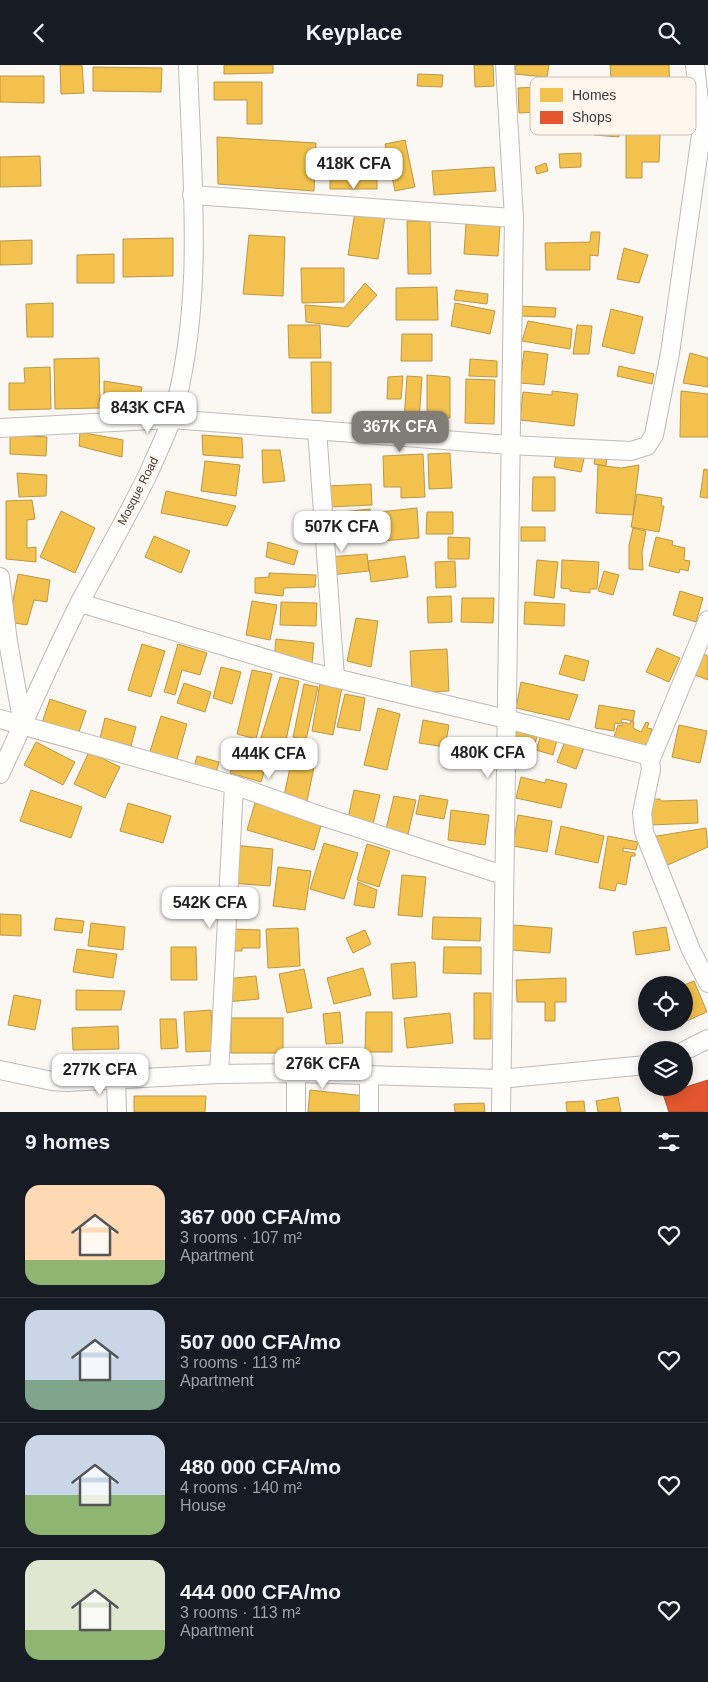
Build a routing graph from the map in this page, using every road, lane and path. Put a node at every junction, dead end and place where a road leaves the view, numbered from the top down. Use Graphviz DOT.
graph roads {
  1 [pos="188,65"];
  2 [pos="505,65"];
  3 [pos="700,70"];
  4 [pos="192,195"];
  5 [pos="514,218"];
  6 [pos="171,419"];
  7 [pos="0,428"];
  8 [pos="317,430"];
  9 [pos="510,445"];
  10 [pos="0,577"];
  11 [pos="80,603"];
  12 [pos="708,620"];
  13 [pos="334,678"];
  14 [pos="0,719"];
  15 [pos="506,719"];
  16 [pos="23,725"];
  17 [pos="650,761"];
  18 [pos="0,775"];
  19 [pos="234,785"];
  20 [pos="503,875"];
  21 [pos="708,983"];
  22 [pos="708,1039"];
  23 [pos="693,1046"];
  24 [pos="638,1066"];
  25 [pos="0,1070"];
  26 [pos="296,1073"];
  27 [pos="219,1074"];
  28 [pos="368,1075"];
  29 [pos="500,1079"];
  30 [pos="116,1080"];
  31 [pos="117,1112"];
  32 [pos="296,1112"];
  33 [pos="369,1112"];
  34 [pos="501,1112"];
  1 -- 4 [label="street, Mosque Road"];
  2 -- 5 [label="street"];
  3 -- 9 [label="street"];
  4 -- 5 [label="street"];
  4 -- 6 [label="street, Mosque Road"];
  5 -- 9 [label="street"];
  6 -- 7 [label="street"];
  6 -- 8 [label="street"];
  6 -- 11 [label="street, Mosque Road"];
  8 -- 9 [label="street"];
  8 -- 13 [label="street"];
  9 -- 15 [label="street"];
  10 -- 16 [label="street"];
  11 -- 13 [label="street"];
  11 -- 16 [label="street, Mosque Road"];
  12 -- 17 [label="street"];
  13 -- 15 [label="street"];
  14 -- 16 [label="street"];
  15 -- 17 [label="street"];
  15 -- 20 [label="street"];
  16 -- 18 [label="street, Mosque Road"];
  16 -- 19 [label="street"];
  17 -- 21 [label="street"];
  19 -- 20 [label="street"];
  19 -- 27 [label="street"];
  20 -- 29 [label="street"];
  22 -- 23 [label="street"];
  24 -- 29 [label="street"];
  25 -- 30 [label="street"];
  26 -- 27 [label="street"];
  26 -- 28 [label="street"];
  26 -- 32 [label="street"];
  27 -- 30 [label="street"];
  28 -- 29 [label="street"];
  28 -- 33 [label="street"];
  29 -- 34 [label="street"];
  30 -- 31 [label="street"];
}
